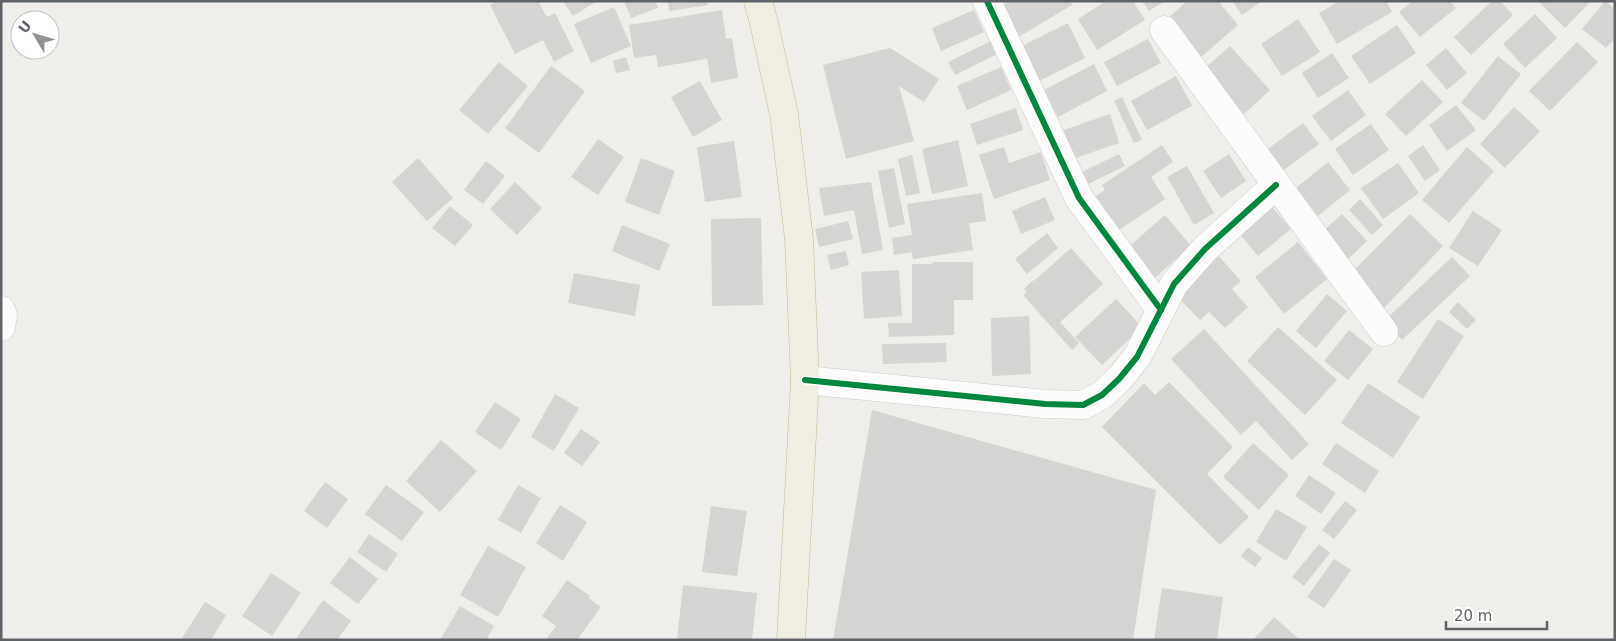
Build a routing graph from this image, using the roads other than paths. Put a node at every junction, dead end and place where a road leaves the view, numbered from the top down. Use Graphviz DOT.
graph roads {
  1 [pos="758,1"];
  2 [pos="987,1"];
  3 [pos="1164,30"];
  4 [pos="1276,185"];
  5 [pos="1,310"];
  6 [pos="1161,310"];
  7 [pos="1,328"];
  8 [pos="1384,332"];
  9 [pos="805,380"];
  10 [pos="791,640"];
  1 -- 9 [label="highway"];
  2 -- 6 [label="street"];
  3 -- 4 [label="street"];
  4 -- 6 [label="street"];
  4 -- 8 [label="street"];
  5 -- 7 [label="street"];
  6 -- 9 [label="street"];
  9 -- 10 [label="highway"];
}
